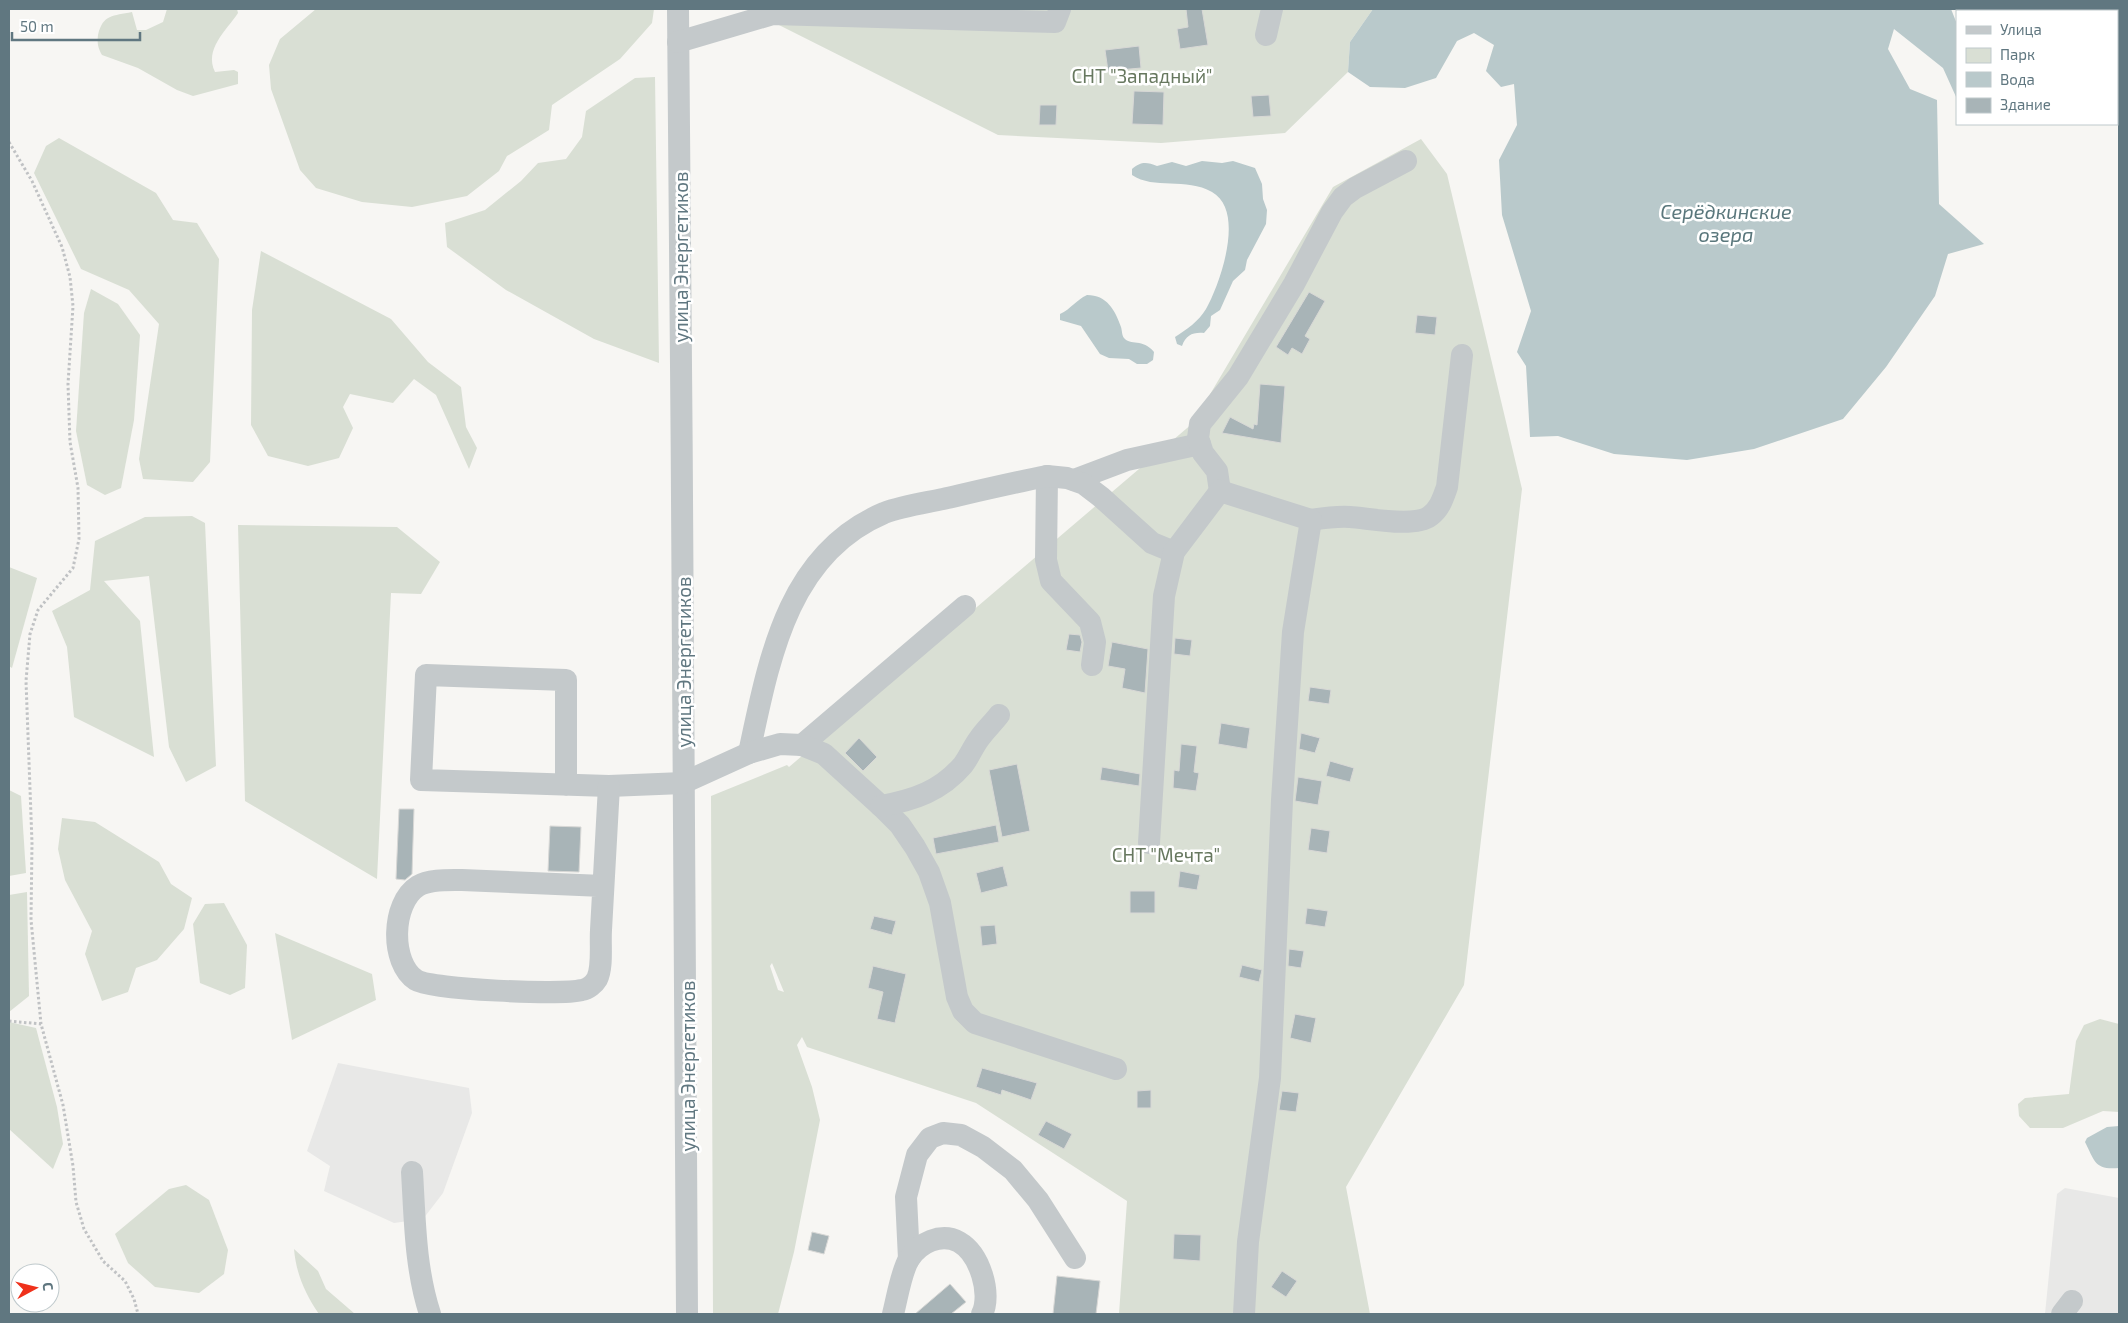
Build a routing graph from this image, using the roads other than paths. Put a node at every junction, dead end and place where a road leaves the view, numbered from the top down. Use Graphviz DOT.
graph roads {
  1 [pos="678,9"];
  2 [pos="1060,9"];
  3 [pos="1272,9"];
  4 [pos="774,11"];
  5 [pos="1266,35"];
  6 [pos="678,42"];
  7 [pos="1406,161"];
  8 [pos="1462,356"];
  9 [pos="1200,444"];
  10 [pos="1047,476"];
  11 [pos="1074,480"];
  12 [pos="1220,491"];
  13 [pos="1311,520"];
  14 [pos="1174,552"];
  15 [pos="965,606"];
  16 [pos="1092,665"];
  17 [pos="999,715"];
  18 [pos="802,745"];
  19 [pos="749,752"];
  20 [pos="683,783"];
  21 [pos="566,785"];
  22 [pos="609,786"];
  23 [pos="881,806"];
  24 [pos="1149,843"];
  25 [pos="603,886"];
  26 [pos="1116,1069"];
  27 [pos="412,1172"];
  28 [pos="1075,1258"];
  29 [pos="909,1259"];
  30 [pos="430,1314"];
  31 [pos="687,1314"];
  32 [pos="893,1314"];
  33 [pos="982,1314"];
  34 [pos="1244,1314"];
  1 -- 6 [label="street, улица Энергетиков"];
  2 -- 4 [label="street"];
  3 -- 5 [label="street"];
  4 -- 6 [label="street"];
  6 -- 20 [label="street, улица Энергетиков"];
  7 -- 9 [label="street"];
  8 -- 13 [label="street"];
  9 -- 11 [label="street"];
  9 -- 12 [label="street"];
  10 -- 11 [label="street"];
  10 -- 16 [label="street"];
  10 -- 19 [label="street"];
  11 -- 14 [label="street"];
  12 -- 13 [label="street"];
  12 -- 14 [label="street"];
  13 -- 34 [label="street"];
  14 -- 24 [label="street"];
  15 -- 18 [label="street"];
  17 -- 23 [label="street"];
  18 -- 19 [label="street"];
  18 -- 23 [label="street"];
  19 -- 20 [label="street"];
  20 -- 22 [label="street"];
  20 -- 31 [label="street, улица Энергетиков"];
  21 -- 21 [label="street"];
  21 -- 22 [label="street"];
  22 -- 25 [label="street"];
  23 -- 26 [label="street"];
  25 -- 25 [label="street"];
  27 -- 30 [label="street"];
  28 -- 29 [label="street"];
  29 -- 32 [label="street"];
  29 -- 33 [label="street"];
}
